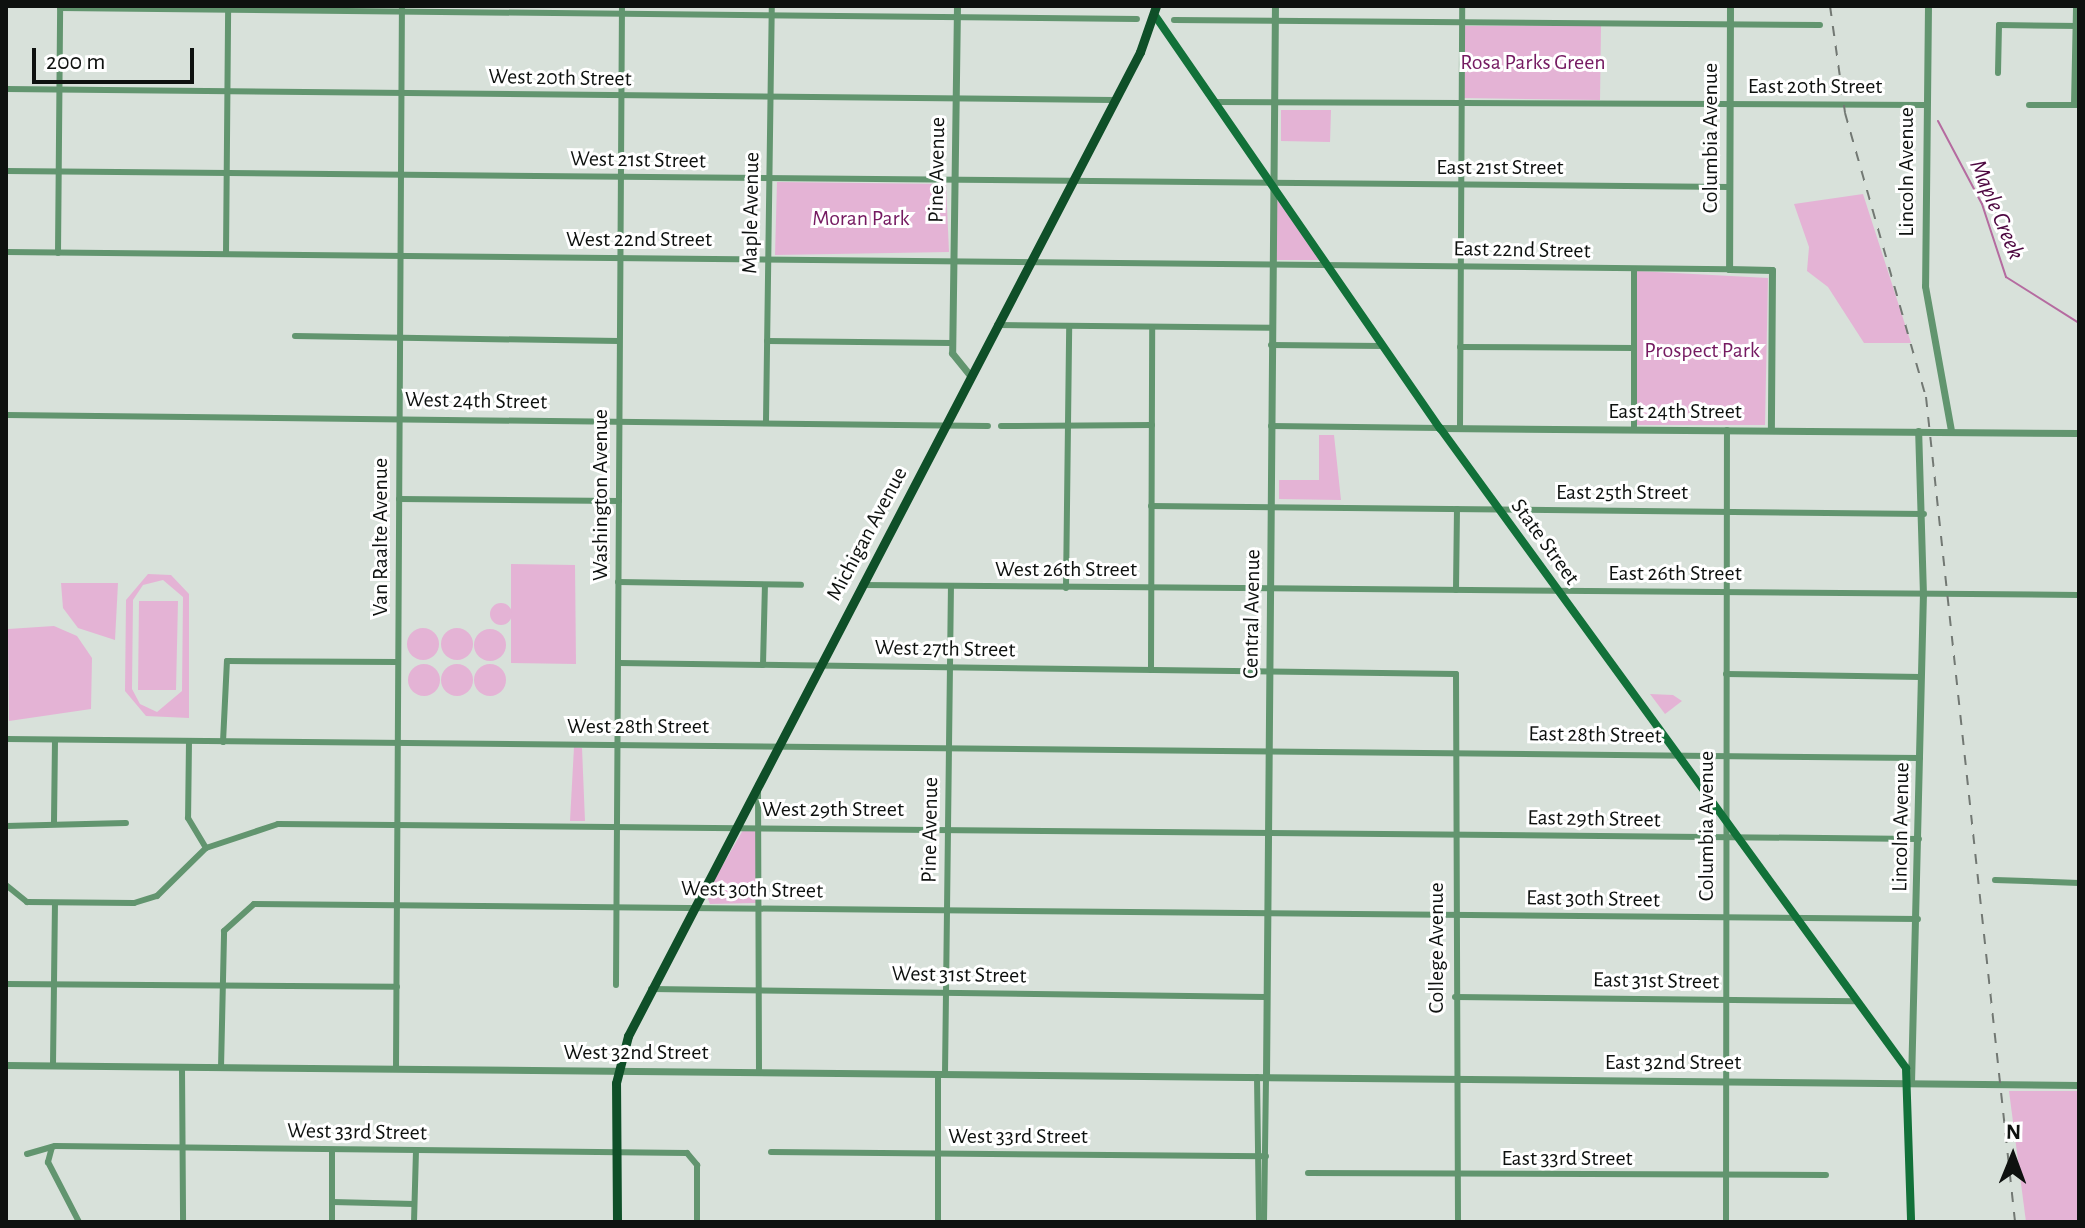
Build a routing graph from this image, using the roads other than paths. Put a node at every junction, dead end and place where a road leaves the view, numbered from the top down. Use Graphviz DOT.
graph roads {
  1 [pos="622,6"];
  2 [pos="772,6"];
  3 [pos="957,6"];
  4 [pos="1275,6"];
  5 [pos="1462,6"];
  6 [pos="1730,6"];
  7 [pos="1928,6"];
  8 [pos="2076,6"];
  9 [pos="60,7"];
  10 [pos="228,8"];
  11 [pos="402,9"];
  12 [pos="1156,11"];
  13 [pos="622,15"];
  14 [pos="772,17"];
  15 [pos="957,17"];
  16 [pos="1137,19"];
  17 [pos="1174,20"];
  18 [pos="1274,21"];
  19 [pos="1461,22"];
  20 [pos="1730,23"];
  21 [pos="1820,25"];
  22 [pos="2077,26"];
  23 [pos="1998,73"];
  24 [pos="6,89"];
  25 [pos="59,89"];
  26 [pos="227,91"];
  27 [pos="402,94"];
  28 [pos="622,97"];
  29 [pos="771,97"];
  30 [pos="956,100"];
  31 [pos="1114,100"];
  32 [pos="1214,102"];
  33 [pos="1273,102"];
  34 [pos="1461,104"];
  35 [pos="1729,104"];
  36 [pos="1926,105"];
  37 [pos="2029,105"];
  38 [pos="2076,105"];
  39 [pos="6,171"];
  40 [pos="58,171"];
  41 [pos="227,172"];
  42 [pos="402,175"];
  43 [pos="622,178"];
  44 [pos="770,179"];
  45 [pos="955,180"];
  46 [pos="1072,181"];
  47 [pos="1271,184"];
  48 [pos="1460,186"];
  49 [pos="1729,187"];
  50 [pos="6,252"];
  51 [pos="58,253"];
  52 [pos="226,254"];
  53 [pos="401,255"];
  54 [pos="620,259"];
  55 [pos="768,259"];
  56 [pos="953,262"];
  57 [pos="1030,263"];
  58 [pos="1272,263"];
  59 [pos="1325,264"];
  60 [pos="1460,267"];
  61 [pos="1634,269"];
  62 [pos="1729,269"];
  63 [pos="997,325"];
  64 [pos="1069,327"];
  65 [pos="1152,328"];
  66 [pos="1271,328"];
  67 [pos="295,336"];
  68 [pos="401,337"];
  69 [pos="619,341"];
  70 [pos="767,341"];
  71 [pos="951,343"];
  72 [pos="1271,345"];
  73 [pos="1383,346"];
  74 [pos="1460,347"];
  75 [pos="1634,348"];
  76 [pos="970,375"];
  77 [pos="6,415"];
  78 [pos="400,419"];
  79 [pos="619,421"];
  80 [pos="766,421"];
  81 [pos="945,423"];
  82 [pos="1068,424"];
  83 [pos="1152,425"];
  84 [pos="988,426"];
  85 [pos="1001,426"];
  86 [pos="1271,426"];
  87 [pos="1440,428"];
  88 [pos="1460,428"];
  89 [pos="1634,430"];
  90 [pos="1727,430"];
  91 [pos="1771,430"];
  92 [pos="1918,431"];
  93 [pos="1951,431"];
  94 [pos="2079,433"];
  95 [pos="399,499"];
  96 [pos="619,501"];
  97 [pos="1151,506"];
  98 [pos="1271,508"];
  99 [pos="1457,509"];
  100 [pos="1499,510"];
  101 [pos="1727,511"];
  102 [pos="1924,514"];
  103 [pos="618,582"];
  104 [pos="765,585"];
  105 [pos="801,585"];
  106 [pos="862,585"];
  107 [pos="951,587"];
  108 [pos="1066,588"];
  109 [pos="1151,588"];
  110 [pos="1270,590"];
  111 [pos="1456,590"];
  112 [pos="1558,591"];
  113 [pos="1727,592"];
  114 [pos="1923,595"];
  115 [pos="2079,595"];
  116 [pos="398,662"];
  117 [pos="619,663"];
  118 [pos="763,665"];
  119 [pos="818,665"];
  120 [pos="950,667"];
  121 [pos="1151,670"];
  122 [pos="1270,671"];
  123 [pos="1456,674"];
  124 [pos="1726,674"];
  125 [pos="1921,677"];
  126 [pos="6,739"];
  127 [pos="55,740"];
  128 [pos="189,741"];
  129 [pos="223,742"];
  130 [pos="398,743"];
  131 [pos="617,745"];
  132 [pos="777,747"];
  133 [pos="949,747"];
  134 [pos="1269,752"];
  135 [pos="1457,752"];
  136 [pos="1676,754"];
  137 [pos="1725,755"];
  138 [pos="1920,758"];
  139 [pos="758,785"];
  140 [pos="1725,819"];
  141 [pos="54,822"];
  142 [pos="126,823"];
  143 [pos="6,824"];
  144 [pos="397,824"];
  145 [pos="616,827"];
  146 [pos="735,828"];
  147 [pos="763,828"];
  148 [pos="949,829"];
  149 [pos="1268,833"];
  150 [pos="1456,835"];
  151 [pos="1726,838"];
  152 [pos="1739,839"];
  153 [pos="1919,839"];
  154 [pos="206,848"];
  155 [pos="1995,880"];
  156 [pos="2079,883"];
  157 [pos="6,885"];
  158 [pos="55,903"];
  159 [pos="397,904"];
  160 [pos="615,907"];
  161 [pos="695,907"];
  162 [pos="762,908"];
  163 [pos="947,910"];
  164 [pos="1267,914"];
  165 [pos="1455,915"];
  166 [pos="1725,919"];
  167 [pos="1796,919"];
  168 [pos="1918,919"];
  169 [pos="6,984"];
  170 [pos="54,985"];
  171 [pos="222,985"];
  172 [pos="616,985"];
  173 [pos="397,987"];
  174 [pos="651,989"];
  175 [pos="761,991"];
  176 [pos="946,992"];
  177 [pos="1266,997"];
  178 [pos="1455,997"];
  179 [pos="1725,1000"];
  180 [pos="1858,1001"];
  181 [pos="6,1065"];
  182 [pos="53,1065"];
  183 [pos="182,1068"];
  184 [pos="221,1068"];
  185 [pos="396,1069"];
  186 [pos="618,1072"];
  187 [pos="759,1072"];
  188 [pos="941,1074"];
  189 [pos="1262,1077"];
  190 [pos="1457,1080"];
  191 [pos="1725,1081"];
  192 [pos="1911,1083"];
  193 [pos="2079,1085"];
  194 [pos="55,1146"];
  195 [pos="183,1149"];
  196 [pos="332,1150"];
  197 [pos="416,1151"];
  198 [pos="616,1152"];
  199 [pos="771,1152"];
  200 [pos="27,1154"];
  201 [pos="939,1154"];
  202 [pos="1262,1156"];
  203 [pos="1308,1173"];
  204 [pos="1826,1175"];
  205 [pos="1458,1176"];
  206 [pos="1726,1177"];
  207 [pos="332,1202"];
  208 [pos="414,1204"];
  209 [pos="79,1222"];
  210 [pos="183,1222"];
  211 [pos="332,1222"];
  212 [pos="414,1222"];
  213 [pos="617,1222"];
  214 [pos="697,1222"];
  215 [pos="938,1222"];
  216 [pos="1262,1222"];
  217 [pos="1458,1222"];
  218 [pos="1726,1222"];
  219 [pos="1911,1222"];
  1 -- 13 [label="street, Washington Avenue"];
  2 -- 14 [label="street, Maple Avenue"];
  3 -- 15 [label="street, Pine Avenue"];
  4 -- 18 [label="street, Central Avenue"];
  5 -- 19 [label="street"];
  6 -- 20 [label="street, Columbia Avenue"];
  7 -- 36 [label="street, Lincoln Avenue"];
  8 -- 22 [label="street"];
  9 -- 10 [label="street"];
  9 -- 25 [label="street"];
  10 -- 11 [label="street"];
  10 -- 26 [label="street"];
  11 -- 13 [label="street"];
  11 -- 27 [label="street, Van Raalte Avenue"];
  12 -- 31 [label="main road, Michigan Avenue"];
  12 -- 32 [label="main road, State Street"];
  13 -- 14 [label="street"];
  13 -- 28 [label="street, Washington Avenue"];
  14 -- 15 [label="street"];
  14 -- 29 [label="street, Maple Avenue"];
  15 -- 16 [label="street"];
  15 -- 30 [label="street, Pine Avenue"];
  17 -- 18 [label="street"];
  18 -- 19 [label="street"];
  18 -- 33 [label="street, Central Avenue"];
  19 -- 20 [label="street"];
  19 -- 34 [label="street"];
  20 -- 21 [label="street"];
  20 -- 35 [label="street, Columbia Avenue"];
  22 -- 23 [label="street"];
  22 -- 38 [label="street"];
  24 -- 25 [label="street, West 20th Street"];
  25 -- 26 [label="street, West 20th Street"];
  25 -- 40 [label="street"];
  26 -- 27 [label="street, West 20th Street"];
  26 -- 41 [label="street"];
  27 -- 28 [label="street, West 20th Street"];
  27 -- 42 [label="street, Van Raalte Avenue"];
  28 -- 29 [label="street, West 20th Street"];
  28 -- 43 [label="street, Washington Avenue"];
  29 -- 30 [label="street, West 20th Street"];
  29 -- 44 [label="street, Maple Avenue"];
  30 -- 31 [label="street, West 20th Street"];
  30 -- 45 [label="street, Pine Avenue"];
  31 -- 46 [label="main road, Michigan Avenue"];
  32 -- 33 [label="street"];
  32 -- 47 [label="main road, State Street"];
  33 -- 34 [label="street, East 20th Street"];
  33 -- 47 [label="street, Central Avenue"];
  34 -- 35 [label="street, East 20th Street"];
  34 -- 48 [label="street"];
  35 -- 36 [label="street, East 20th Street"];
  35 -- 49 [label="street, Columbia Avenue"];
  36 -- 93 [label="street, Lincoln Avenue"];
  37 -- 38 [label="street"];
  39 -- 40 [label="street, West 21st Street"];
  40 -- 41 [label="street, West 21st Street"];
  40 -- 51 [label="street"];
  41 -- 42 [label="street, West 21st Street"];
  41 -- 52 [label="street"];
  42 -- 43 [label="street, West 21st Street"];
  42 -- 53 [label="street, Van Raalte Avenue"];
  43 -- 44 [label="street, West 21st Street"];
  43 -- 54 [label="street, Washington Avenue"];
  44 -- 45 [label="street, West 21st Street"];
  44 -- 55 [label="street, Maple Avenue"];
  45 -- 46 [label="street, West 21st Street"];
  45 -- 56 [label="street, Pine Avenue"];
  46 -- 47 [label="street, West 21st Street"];
  46 -- 57 [label="main road, Michigan Avenue"];
  47 -- 48 [label="street, East 21st Street"];
  47 -- 58 [label="street, Central Avenue"];
  47 -- 59 [label="main road, State Street"];
  48 -- 49 [label="street, East 21st Street"];
  48 -- 60 [label="street"];
  49 -- 62 [label="street, Columbia Avenue"];
  50 -- 51 [label="street, West 22nd Street"];
  51 -- 52 [label="street, West 22nd Street"];
  52 -- 53 [label="street, West 22nd Street"];
  53 -- 54 [label="street, West 22nd Street"];
  53 -- 68 [label="street, Van Raalte Avenue"];
  54 -- 55 [label="street, West 22nd Street"];
  54 -- 69 [label="street, Washington Avenue"];
  55 -- 56 [label="street, West 22nd Street"];
  55 -- 70 [label="street, Maple Avenue"];
  56 -- 57 [label="street, West 22nd Street"];
  56 -- 71 [label="street, Pine Avenue"];
  57 -- 58 [label="street, West 22nd Street"];
  57 -- 63 [label="main road, Michigan Avenue"];
  58 -- 59 [label="street, East 22nd Street"];
  58 -- 66 [label="street, Central Avenue"];
  59 -- 60 [label="street, East 22nd Street"];
  59 -- 73 [label="main road, State Street"];
  60 -- 61 [label="street, East 22nd Street"];
  60 -- 74 [label="street"];
  61 -- 62 [label="street, East 22nd Street"];
  61 -- 75 [label="street"];
  62 -- 91 [label="street, East 22nd Street"];
  63 -- 64 [label="street"];
  63 -- 76 [label="main road, Michigan Avenue"];
  64 -- 65 [label="street"];
  64 -- 82 [label="street"];
  65 -- 66 [label="street"];
  65 -- 83 [label="street"];
  66 -- 72 [label="street, Central Avenue"];
  67 -- 68 [label="street"];
  68 -- 69 [label="street"];
  68 -- 78 [label="street, Van Raalte Avenue"];
  69 -- 79 [label="street, Washington Avenue"];
  70 -- 71 [label="street"];
  70 -- 80 [label="street, Maple Avenue"];
  71 -- 76 [label="street"];
  72 -- 73 [label="street"];
  72 -- 86 [label="street, Central Avenue"];
  73 -- 87 [label="main road, State Street"];
  74 -- 75 [label="street"];
  74 -- 88 [label="street"];
  75 -- 89 [label="street"];
  76 -- 81 [label="main road, Michigan Avenue"];
  77 -- 78 [label="street, West 24th Street"];
  78 -- 79 [label="street, West 24th Street"];
  78 -- 95 [label="street, Van Raalte Avenue"];
  79 -- 80 [label="street, West 24th Street"];
  79 -- 96 [label="street, Washington Avenue"];
  80 -- 81 [label="street, West 24th Street"];
  81 -- 84 [label="street, West 24th Street"];
  81 -- 106 [label="main road, Michigan Avenue"];
  82 -- 83 [label="street"];
  82 -- 85 [label="street"];
  82 -- 108 [label="street"];
  83 -- 97 [label="street"];
  86 -- 87 [label="street, East 24th Street"];
  86 -- 98 [label="street, Central Avenue"];
  87 -- 88 [label="street, East 24th Street"];
  87 -- 100 [label="main road, State Street"];
  88 -- 89 [label="street, East 24th Street"];
  89 -- 90 [label="street, East 24th Street"];
  90 -- 91 [label="street, East 24th Street"];
  90 -- 101 [label="street, Columbia Avenue"];
  91 -- 92 [label="street, East 24th Street"];
  92 -- 93 [label="street, East 24th Street"];
  92 -- 102 [label="street, Lincoln Avenue"];
  93 -- 94 [label="street, East 24th Street"];
  95 -- 96 [label="street"];
  95 -- 116 [label="street, Van Raalte Avenue"];
  96 -- 103 [label="street, Washington Avenue"];
  97 -- 98 [label="street, East 25th Street"];
  97 -- 109 [label="street"];
  98 -- 99 [label="street, East 25th Street"];
  98 -- 110 [label="street, Central Avenue"];
  99 -- 100 [label="street, East 25th Street"];
  99 -- 111 [label="street"];
  100 -- 101 [label="street, East 25th Street"];
  100 -- 112 [label="main road, State Street"];
  101 -- 102 [label="street, East 25th Street"];
  101 -- 113 [label="street, Columbia Avenue"];
  102 -- 114 [label="street, Lincoln Avenue"];
  103 -- 104 [label="street"];
  103 -- 117 [label="street, Washington Avenue"];
  104 -- 105 [label="street"];
  104 -- 118 [label="street"];
  106 -- 107 [label="street, West 26th Street"];
  106 -- 119 [label="main road, Michigan Avenue"];
  107 -- 108 [label="street, West 26th Street"];
  107 -- 120 [label="street, Pine Avenue"];
  108 -- 109 [label="street, West 26th Street"];
  109 -- 110 [label="street, West 26th Street"];
  109 -- 121 [label="street"];
  110 -- 111 [label="street, East 26th Street"];
  110 -- 122 [label="street, Central Avenue"];
  111 -- 112 [label="street, East 26th Street"];
  112 -- 113 [label="street, East 26th Street"];
  112 -- 136 [label="main road, State Street"];
  113 -- 114 [label="street, East 26th Street"];
  113 -- 124 [label="street, Columbia Avenue"];
  114 -- 115 [label="street, East 26th Street"];
  114 -- 125 [label="street, Lincoln Avenue"];
  116 -- 129 [label="street"];
  116 -- 130 [label="street, Van Raalte Avenue"];
  117 -- 118 [label="street, West 27th Street"];
  117 -- 131 [label="street, Washington Avenue"];
  118 -- 119 [label="street, West 27th Street"];
  119 -- 120 [label="street, West 27th Street"];
  119 -- 132 [label="main road, Michigan Avenue"];
  120 -- 121 [label="street, West 27th Street"];
  120 -- 133 [label="street, Pine Avenue"];
  121 -- 122 [label="street, West 27th Street"];
  122 -- 123 [label="street, West 27th Street"];
  122 -- 134 [label="street, Central Avenue"];
  123 -- 135 [label="street, College Avenue"];
  124 -- 125 [label="street"];
  124 -- 137 [label="street, Columbia Avenue"];
  125 -- 138 [label="street, Lincoln Avenue"];
  126 -- 127 [label="street, West 28th Street"];
  127 -- 128 [label="street, West 28th Street"];
  127 -- 141 [label="street"];
  128 -- 129 [label="street, West 28th Street"];
  128 -- 154 [label="street"];
  129 -- 130 [label="street, West 28th Street"];
  130 -- 131 [label="street, West 28th Street"];
  130 -- 144 [label="street, Van Raalte Avenue"];
  131 -- 132 [label="street, West 28th Street"];
  131 -- 145 [label="street, Washington Avenue"];
  132 -- 133 [label="street, West 28th Street"];
  132 -- 139 [label="main road, Michigan Avenue"];
  133 -- 134 [label="street, West 28th Street"];
  133 -- 148 [label="street, Pine Avenue"];
  134 -- 135 [label="street, East 28th Street"];
  134 -- 149 [label="street, Central Avenue"];
  135 -- 136 [label="street, East 28th Street"];
  135 -- 150 [label="street, College Avenue"];
  136 -- 137 [label="street, East 28th Street"];
  136 -- 140 [label="main road, State Street"];
  137 -- 138 [label="street, East 28th Street"];
  137 -- 140 [label="street, Columbia Avenue"];
  138 -- 153 [label="street, Lincoln Avenue"];
  139 -- 146 [label="main road, Michigan Avenue"];
  139 -- 147 [label="street"];
  140 -- 151 [label="street, Columbia Avenue"];
  140 -- 152 [label="main road, State Street"];
  141 -- 142 [label="street"];
  141 -- 143 [label="street"];
  144 -- 145 [label="street, West 29th Street"];
  144 -- 154 [label="street, West 29th Street"];
  144 -- 159 [label="street, Van Raalte Avenue"];
  145 -- 146 [label="street, West 29th Street"];
  145 -- 160 [label="street, Washington Avenue"];
  146 -- 147 [label="street, West 29th Street"];
  146 -- 161 [label="main road, Michigan Avenue"];
  147 -- 148 [label="street, West 29th Street"];
  147 -- 162 [label="street"];
  148 -- 149 [label="street, West 29th Street"];
  148 -- 163 [label="street, Pine Avenue"];
  149 -- 150 [label="street, East 29th Street"];
  149 -- 164 [label="street, Central Avenue"];
  150 -- 151 [label="street, East 29th Street"];
  150 -- 165 [label="street, College Avenue"];
  151 -- 152 [label="street, East 29th Street"];
  151 -- 166 [label="street, Columbia Avenue"];
  152 -- 153 [label="street, East 29th Street"];
  152 -- 167 [label="main road, State Street"];
  153 -- 168 [label="street, Lincoln Avenue"];
  154 -- 158 [label="street"];
  155 -- 156 [label="street"];
  157 -- 158 [label="street"];
  158 -- 170 [label="street"];
  159 -- 160 [label="street, West 30th Street"];
  159 -- 171 [label="street, West 30th Street"];
  159 -- 173 [label="street, Van Raalte Avenue"];
  160 -- 161 [label="street, West 30th Street"];
  160 -- 172 [label="street, Washington Avenue"];
  161 -- 162 [label="street, West 30th Street"];
  161 -- 174 [label="main road, Michigan Avenue"];
  162 -- 163 [label="street, West 30th Street"];
  162 -- 175 [label="street"];
  163 -- 164 [label="street, West 30th Street"];
  163 -- 176 [label="street, Pine Avenue"];
  164 -- 165 [label="street, East 30th Street"];
  164 -- 177 [label="street, Central Avenue"];
  165 -- 166 [label="street, East 30th Street"];
  165 -- 178 [label="street, College Avenue"];
  166 -- 167 [label="street, East 30th Street"];
  166 -- 179 [label="street, Columbia Avenue"];
  167 -- 168 [label="street, East 30th Street"];
  167 -- 180 [label="main road, State Street"];
  168 -- 192 [label="street, Lincoln Avenue"];
  169 -- 170 [label="street"];
  170 -- 171 [label="street"];
  170 -- 182 [label="street"];
  171 -- 173 [label="street"];
  171 -- 184 [label="street"];
  173 -- 185 [label="street, Van Raalte Avenue"];
  174 -- 175 [label="street, West 31st Street"];
  174 -- 186 [label="main road, Michigan Avenue"];
  175 -- 176 [label="street, West 31st Street"];
  175 -- 187 [label="street"];
  176 -- 177 [label="street, West 31st Street"];
  176 -- 188 [label="street, Pine Avenue"];
  177 -- 189 [label="street, Central Avenue"];
  178 -- 179 [label="street, East 31st Street"];
  178 -- 190 [label="street, College Avenue"];
  179 -- 180 [label="street, East 31st Street"];
  179 -- 191 [label="street, Columbia Avenue"];
  180 -- 192 [label="main road, State Street"];
  181 -- 182 [label="street, West 32nd Street"];
  182 -- 183 [label="street, West 32nd Street"];
  183 -- 184 [label="street, West 32nd Street"];
  183 -- 195 [label="street"];
  184 -- 185 [label="street, West 32nd Street"];
  185 -- 186 [label="street, West 32nd Street"];
  186 -- 187 [label="street, West 32nd Street"];
  186 -- 198 [label="main road"];
  187 -- 188 [label="street, West 32nd Street"];
  188 -- 189 [label="street, West 32nd Street"];
  188 -- 201 [label="street, Pine Avenue"];
  189 -- 190 [label="street, East 32nd Street"];
  189 -- 202 [label="street, Central Avenue"];
  190 -- 191 [label="street, East 32nd Street"];
  190 -- 205 [label="street, College Avenue"];
  191 -- 192 [label="street, East 32nd Street"];
  191 -- 206 [label="street, Columbia Avenue"];
  192 -- 193 [label="street, East 32nd Street"];
  192 -- 219 [label="main road, Lincoln Avenue"];
  194 -- 195 [label="street, West 33rd Street"];
  194 -- 200 [label="street, West 33rd Street"];
  194 -- 209 [label="street"];
  195 -- 196 [label="street, West 33rd Street"];
  195 -- 210 [label="street"];
  196 -- 197 [label="street, West 33rd Street"];
  196 -- 207 [label="street"];
  197 -- 198 [label="street, West 33rd Street"];
  197 -- 208 [label="street"];
  198 -- 213 [label="main road"];
  198 -- 214 [label="street, West 33rd Street"];
  199 -- 201 [label="street, West 33rd Street"];
  201 -- 202 [label="street, West 33rd Street"];
  201 -- 215 [label="street, Pine Avenue"];
  202 -- 216 [label="street, Central Avenue"];
  203 -- 205 [label="street, East 33rd Street"];
  204 -- 206 [label="street, East 33rd Street"];
  205 -- 206 [label="street, East 33rd Street"];
  205 -- 217 [label="street, College Avenue"];
  206 -- 218 [label="street, Columbia Avenue"];
  207 -- 208 [label="street"];
  207 -- 211 [label="street"];
  208 -- 212 [label="street"];
}
